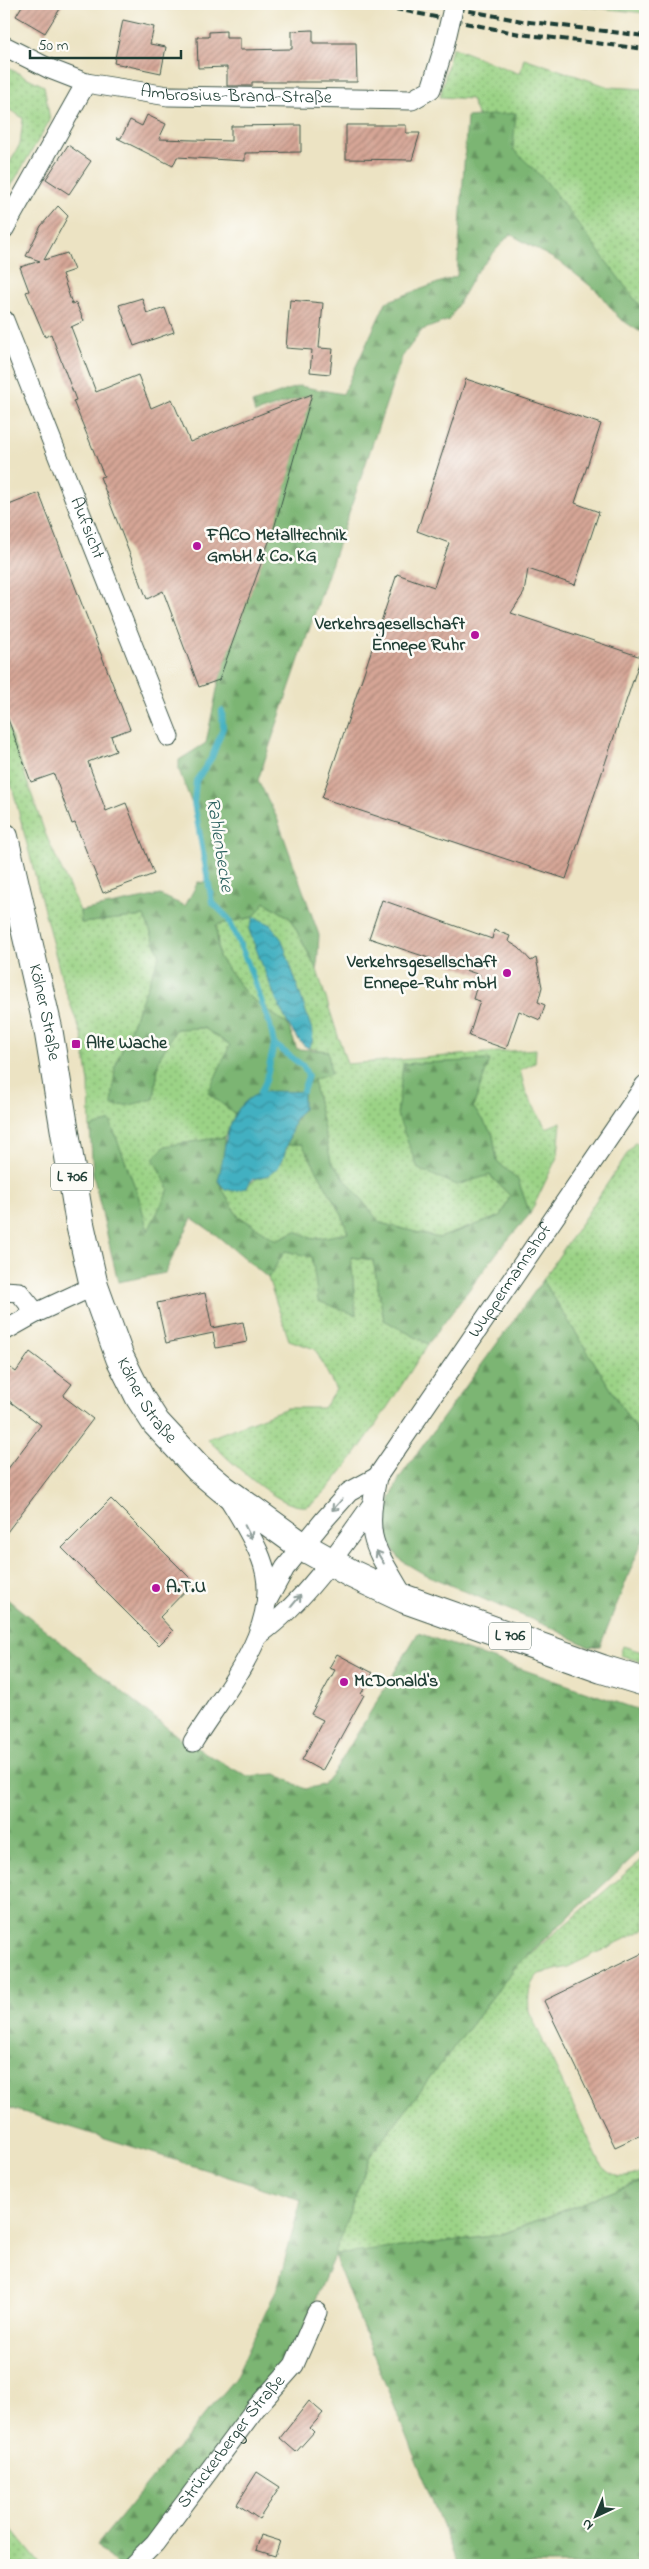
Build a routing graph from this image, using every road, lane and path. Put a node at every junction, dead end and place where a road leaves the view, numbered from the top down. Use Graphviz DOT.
graph roads {
  1 [pos="454,4"];
  2 [pos="4,46"];
  3 [pos="86,83"];
  4 [pos="4,229"];
  5 [pos="4,320"];
  6 [pos="169,736"];
  7 [pos="4,837"];
  8 [pos="645,1085"];
  9 [pos="94,1286"];
  10 [pos="4,1291"];
  11 [pos="36,1313"];
  12 [pos="4,1331"];
  13 [pos="377,1477"];
  14 [pos="224,1489"];
  15 [pos="371,1506"];
  16 [pos="302,1546"];
  17 [pos="329,1562"];
  18 [pos="405,1599"];
  19 [pos="266,1603"];
  20 [pos="260,1634"];
  21 [pos="645,1682"];
  22 [pos="193,1742"];
  23 [pos="317,2312"];
  24 [pos="133,2565"];
  1 -- 3 [label="street, Ambrosius-Brand-Straße, bridge"];
  2 -- 3 [label="street, Ambrosius-Brand-Straße"];
  3 -- 4 [label="street"];
  5 -- 6 [label="street, Aufsicht"];
  7 -- 9 [label="main road, Kölner Straße / L 706"];
  8 -- 13 [label="street, Wuppermannshof"];
  9 -- 11 [label="street"];
  9 -- 14 [label="main road, Kölner Straße / L 706"];
  10 -- 11 [label="street"];
  11 -- 12 [label="street"];
  13 -- 15 [label="street, Wuppermannshof"];
  13 -- 16 [label="street, Wuppermannshof, one-way"];
  14 -- 16 [label="main road, Kölner Straße / L 706"];
  14 -- 19 [label="street, Wuppermannshof, one-way"];
  15 -- 17 [label="street, Wuppermannshof"];
  18 -- 15 [label="street, Wuppermannshof, one-way"];
  16 -- 17 [label="main road, Kölner Straße / L 706"];
  16 -- 19 [label="street, Wuppermannshof"];
  17 -- 18 [label="main road, Kölner Straße / L 706"];
  20 -- 17 [label="street, Wuppermannshof, one-way"];
  18 -- 21 [label="main road, Kölner Straße / L 706"];
  19 -- 20 [label="street, Wuppermannshof"];
  20 -- 22 [label="street, Wuppermannshof"];
  23 -- 24 [label="street, Strückerberger Straße"];
}
